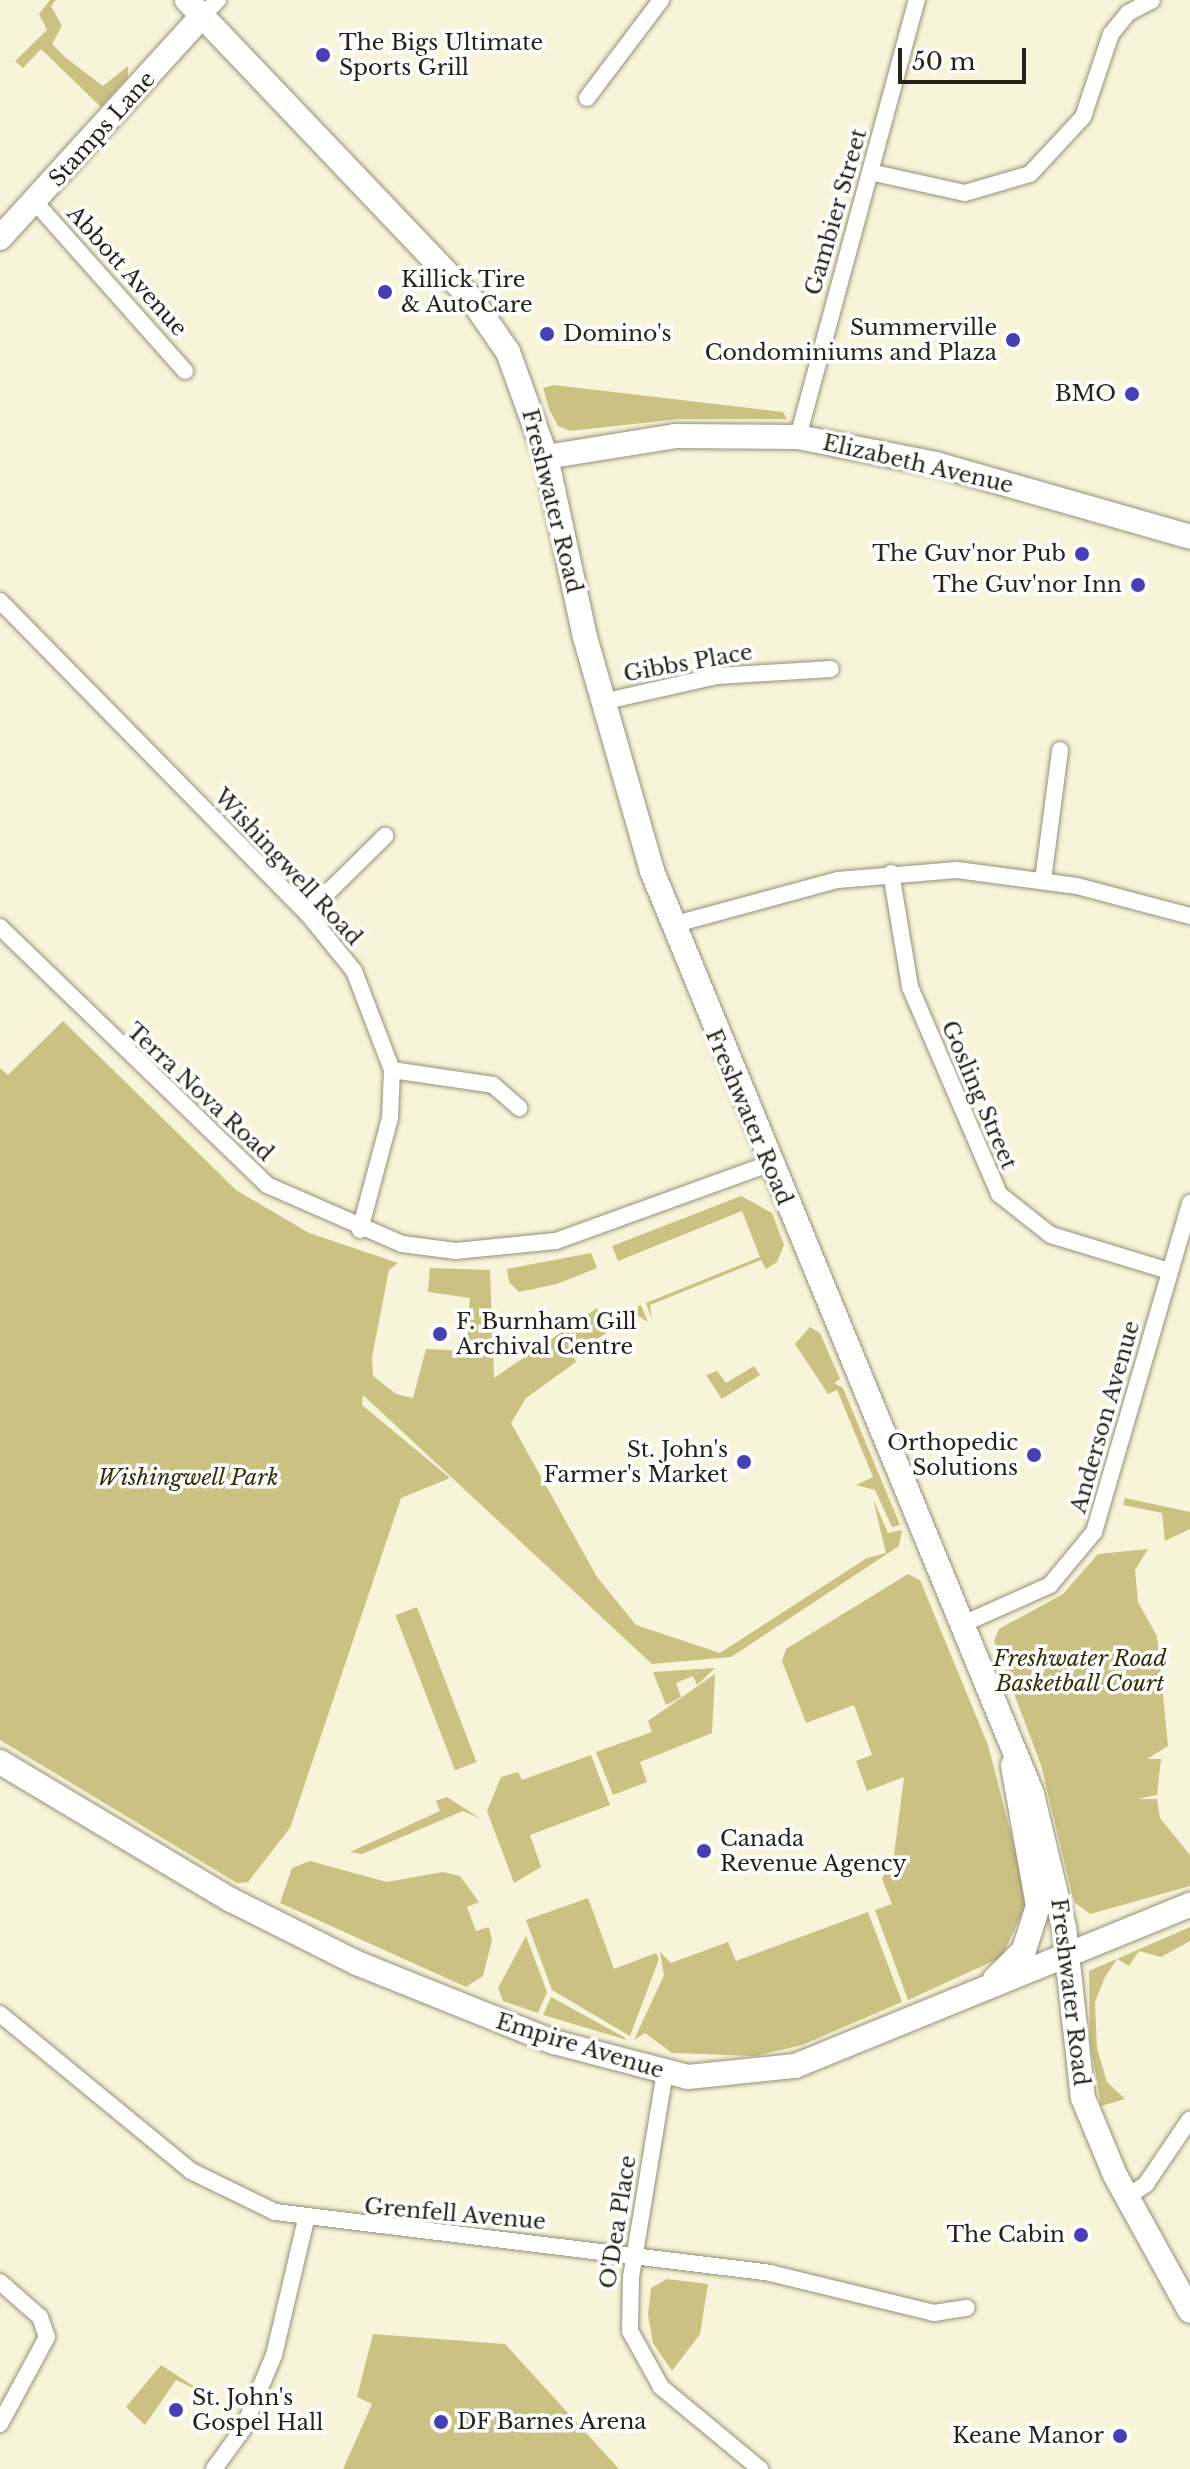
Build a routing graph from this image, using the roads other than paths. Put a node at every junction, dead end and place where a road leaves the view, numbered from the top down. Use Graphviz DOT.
graph roads {
  1 [pos="661,0"];
  2 [pos="917,0"];
  3 [pos="1152,0"];
  4 [pos="202,6"];
  5 [pos="587,98"];
  6 [pos="870,172"];
  7 [pos="35,202"];
  8 [pos="0,238"];
  9 [pos="185,371"];
  10 [pos="798,437"];
  11 [pos="546,457"];
  12 [pos="1190,537"];
  13 [pos="0,601"];
  14 [pos="831,669"];
  15 [pos="602,702"];
  16 [pos="1060,750"];
  17 [pos="385,836"];
  18 [pos="891,873"];
  19 [pos="1043,880"];
  20 [pos="307,913"];
  21 [pos="1190,916"];
  22 [pos="672,925"];
  23 [pos="0,927"];
  24 [pos="392,1070"];
  25 [pos="519,1108"];
  26 [pos="769,1164"];
  27 [pos="1190,1203"];
  28 [pos="360,1230"];
  29 [pos="1169,1271"];
  30 [pos="963,1624"];
  31 [pos="1013,1753"];
  32 [pos="0,1762"];
  33 [pos="1190,1905"];
  34 [pos="1066,1953"];
  35 [pos="988,1987"];
  36 [pos="0,2014"];
  37 [pos="665,2072"];
  38 [pos="1190,2119"];
  39 [pos="1127,2197"];
  40 [pos="306,2220"];
  41 [pos="634,2256"];
  42 [pos="0,2282"];
  43 [pos="967,2308"];
  44 [pos="1190,2311"];
  45 [pos="0,2424"];
  46 [pos="214,2469"];
  47 [pos="760,2469"];
  1 -- 5 [label="street"];
  2 -- 6 [label="street, Gambier Street"];
  3 -- 6 [label="street"];
  4 -- 7 [label="main road, Stamps Lane"];
  4 -- 11 [label="main road, Freshwater Road"];
  6 -- 10 [label="street, Gambier Street"];
  7 -- 8 [label="main road, Stamps Lane"];
  7 -- 9 [label="street, Abbott Avenue"];
  10 -- 11 [label="main road, Elizabeth Avenue"];
  10 -- 12 [label="main road, Elizabeth Avenue"];
  11 -- 15 [label="main road, Freshwater Road"];
  13 -- 20 [label="street, Wishingwell Road"];
  14 -- 15 [label="street, Gibbs Place"];
  15 -- 22 [label="main road, Freshwater Road"];
  16 -- 19 [label="street"];
  17 -- 20 [label="street"];
  18 -- 19 [label="street"];
  18 -- 22 [label="street"];
  18 -- 29 [label="street, Gosling Street"];
  19 -- 21 [label="street"];
  20 -- 24 [label="street, Wishingwell Road"];
  22 -- 26 [label="main road, Freshwater Road"];
  23 -- 28 [label="street, Terra Nova Road"];
  24 -- 25 [label="street"];
  24 -- 28 [label="street, Wishingwell Road"];
  26 -- 28 [label="street, Terra Nova Road"];
  26 -- 30 [label="main road, Freshwater Road"];
  27 -- 29 [label="street, Anderson Avenue"];
  29 -- 30 [label="street, Anderson Avenue"];
  30 -- 31 [label="main road, Freshwater Road"];
  31 -- 34 [label="main road, Freshwater Road"];
  31 -- 35 [label="main road"];
  32 -- 37 [label="main road, Empire Avenue"];
  33 -- 34 [label="main road, Empire Avenue"];
  34 -- 35 [label="main road, Empire Avenue"];
  34 -- 39 [label="main road, Freshwater Road"];
  35 -- 37 [label="main road, Empire Avenue"];
  36 -- 40 [label="street, Grenfell Avenue"];
  37 -- 41 [label="street, O'Dea Place"];
  38 -- 39 [label="street"];
  39 -- 44 [label="main road, Freshwater Road"];
  40 -- 41 [label="street, Grenfell Avenue"];
  40 -- 46 [label="street"];
  41 -- 43 [label="street, Grenfell Avenue"];
  41 -- 47 [label="street, O'Dea Place"];
  42 -- 45 [label="street"];
}
